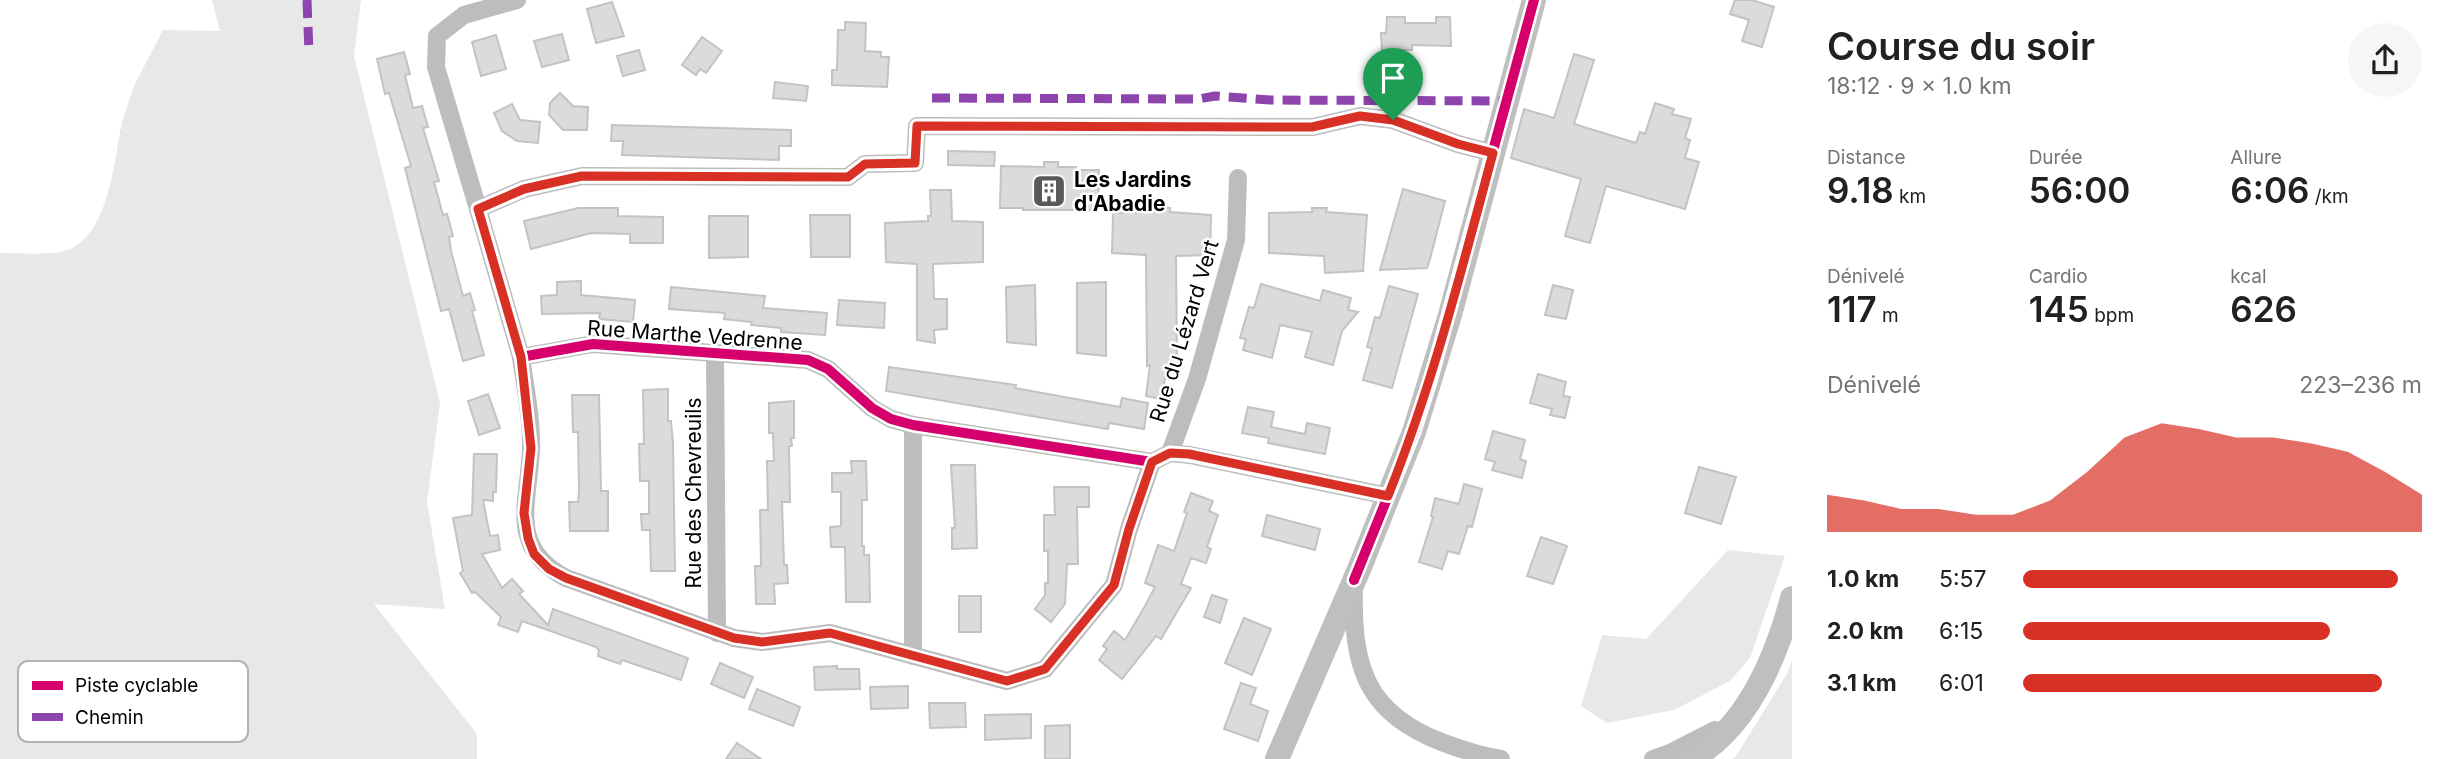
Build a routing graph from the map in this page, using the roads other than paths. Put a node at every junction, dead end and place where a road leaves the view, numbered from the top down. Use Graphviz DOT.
graph roads {
  1 [pos="517,0"];
  2 [pos="1534,0"];
  3 [pos="1493,153"];
  4 [pos="1238,178"];
  5 [pos="478,209"];
  6 [pos="715,353"];
  7 [pos="521,357"];
  8 [pos="913,425"];
  9 [pos="1170,453"];
  10 [pos="1152,462"];
  11 [pos="1388,496"];
  12 [pos="1354,579"];
  13 [pos="1792,598"];
  14 [pos="717,633"];
  15 [pos="913,656"];
  16 [pos="1316,666"];
  17 [pos="1740,716"];
  18 [pos="1277,759"];
  19 [pos="1286,759"];
  20 [pos="1502,759"];
  21 [pos="1653,759"];
  22 [pos="1691,759"];
  1 -- 5 [label="street"];
  2 -- 3 [label="street"];
  3 -- 5 [label="street"];
  3 -- 11 [label="street"];
  4 -- 9 [label="street, Rue du Lézard Vert"];
  5 -- 7 [label="street"];
  6 -- 7 [label="street, Rue Marthe Vedrenne"];
  6 -- 8 [label="street, Rue Marthe Vedrenne"];
  6 -- 14 [label="street, Rue des Chevreuils"];
  7 -- 14 [label="street"];
  8 -- 10 [label="street, Rue Marthe Vedrenne"];
  8 -- 15 [label="street"];
  9 -- 10 [label="street"];
  9 -- 11 [label="street"];
  10 -- 15 [label="street"];
  11 -- 12 [label="street"];
  12 -- 16 [label="street"];
  12 -- 20 [label="street"];
  13 -- 17 [label="street"];
  14 -- 15 [label="street"];
  16 -- 18 [label="street"];
  16 -- 19 [label="street"];
  17 -- 21 [label="street"];
  17 -- 22 [label="street"];
}
